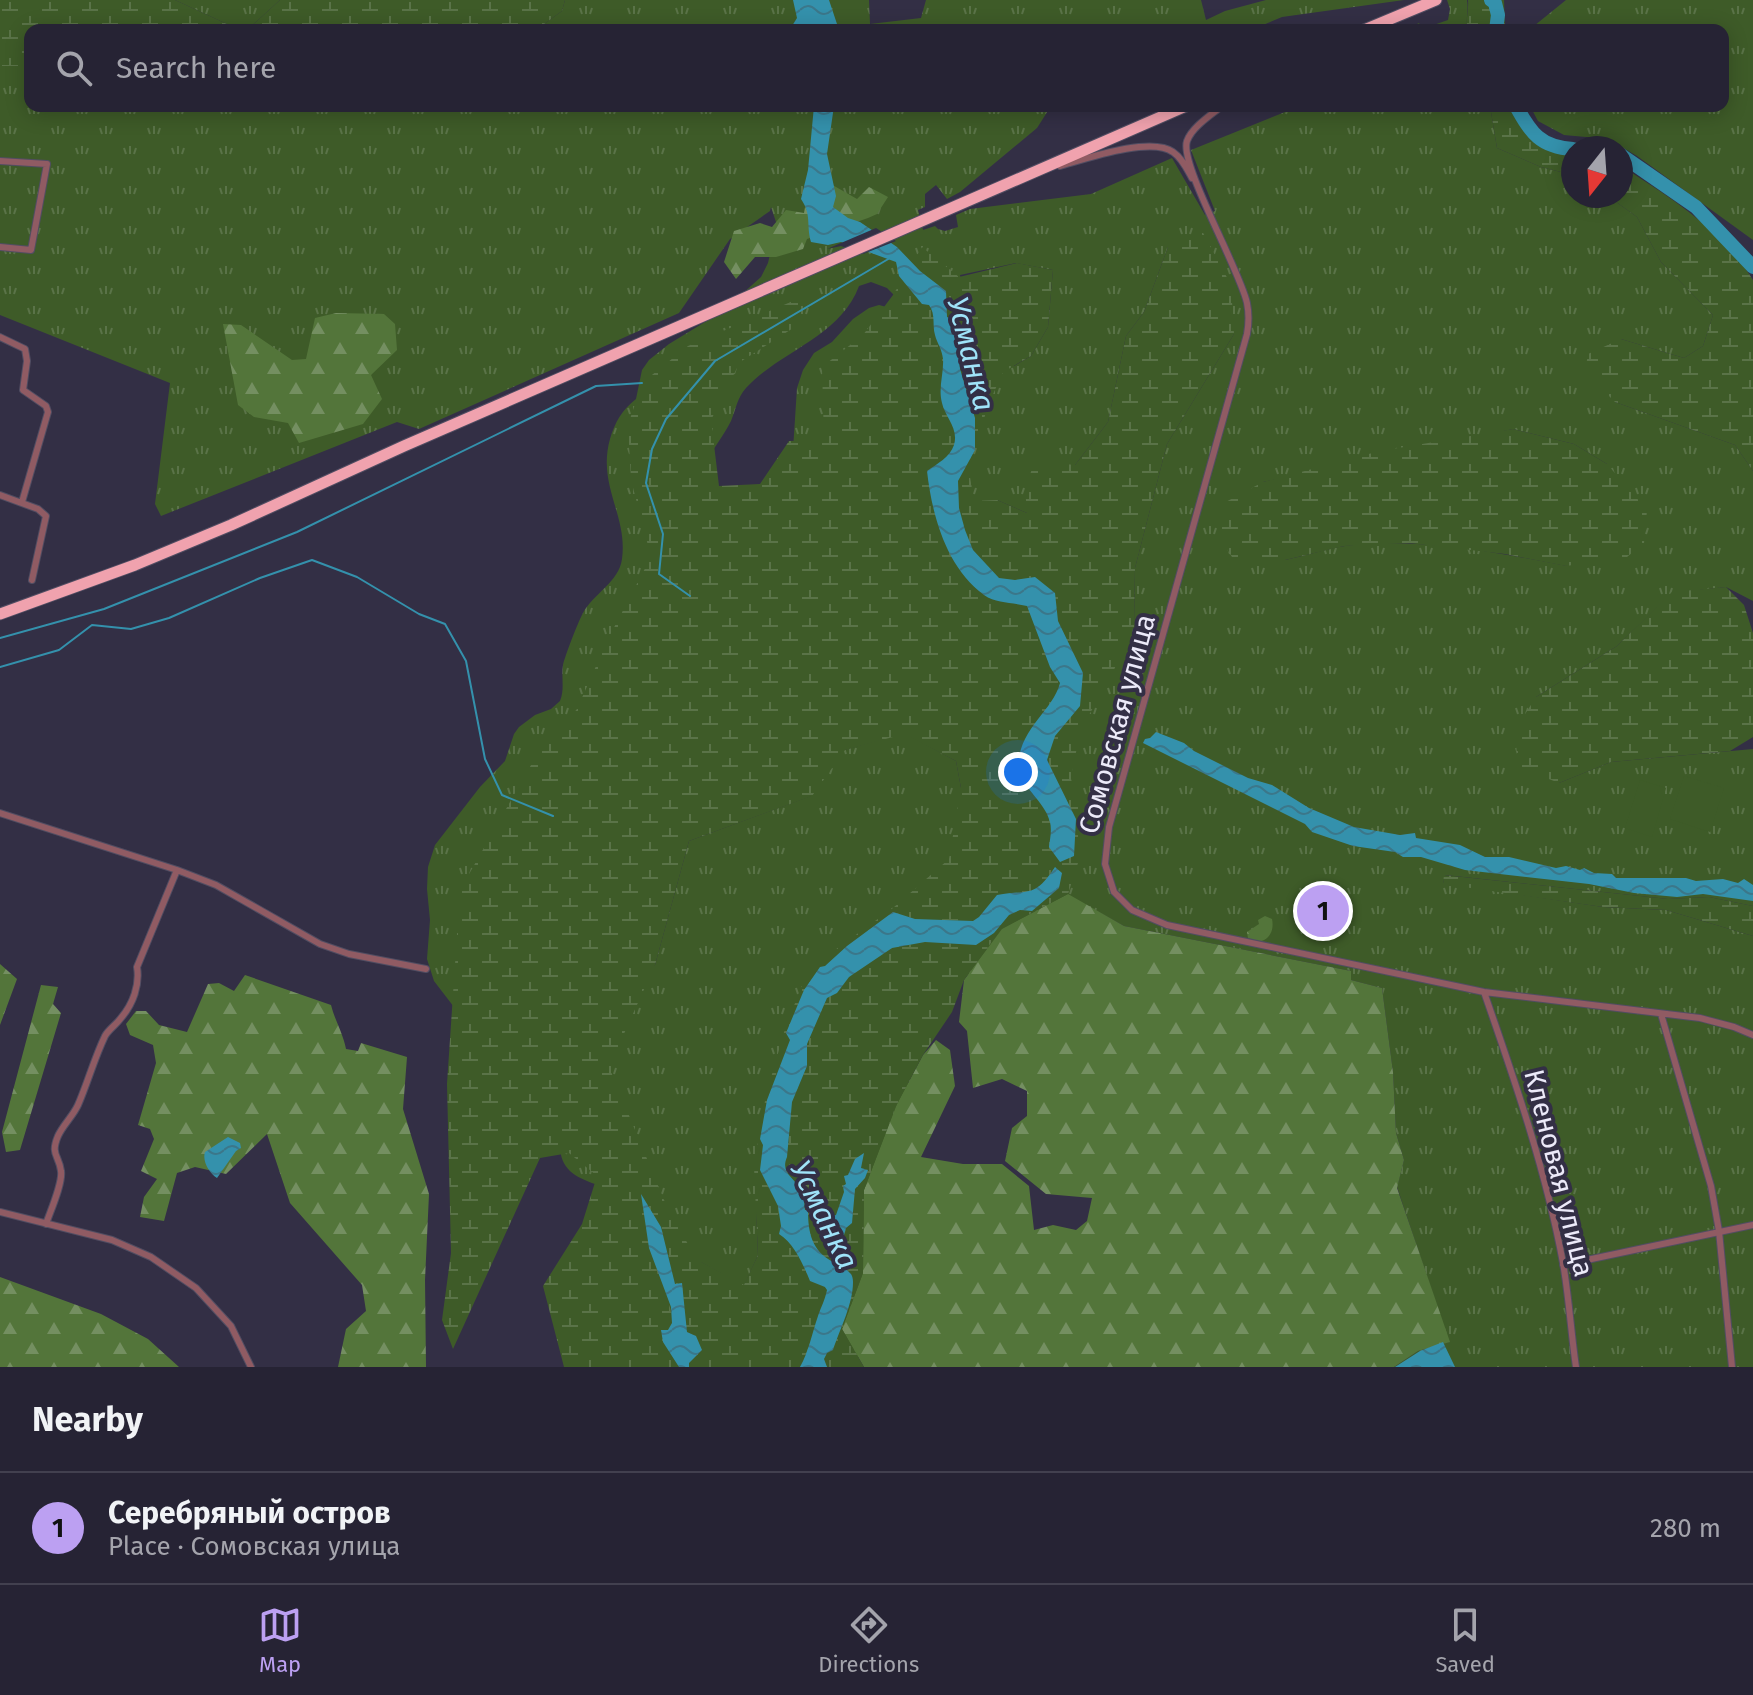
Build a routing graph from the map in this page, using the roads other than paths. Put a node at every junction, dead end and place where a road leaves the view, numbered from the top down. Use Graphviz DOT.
graph roads {
  1 [pos="1435,1"];
  2 [pos="1379,24"];
  3 [pos="1172,112"];
  4 [pos="1215,112"];
  5 [pos="0,161"];
  6 [pos="1029,175"];
  7 [pos="1209,210"];
  8 [pos="0,247"];
  9 [pos="0,337"];
  10 [pos="0,495"];
  11 [pos="22,502"];
  12 [pos="32,580"];
  13 [pos="0,614"];
  14 [pos="0,813"];
  15 [pos="177,870"];
  16 [pos="426,969"];
  17 [pos="1484,992"];
  18 [pos="1661,1014"];
  19 [pos="1753,1035"];
  20 [pos="0,1212"];
  21 [pos="46,1224"];
  22 [pos="1753,1225"];
  23 [pos="1719,1231"];
  24 [pos="1563,1265"];
  25 [pos="251,1367"];
  26 [pos="1576,1367"];
  27 [pos="1732,1367"];
  1 -- 2 [label="highway"];
  3 -- 6 [label="highway"];
  4 -- 7 [label="street"];
  5 -- 8 [label="street"];
  6 -- 7 [label="street"];
  6 -- 13 [label="highway"];
  7 -- 17 [label="street, Сомовская улица"];
  9 -- 11 [label="street"];
  10 -- 11 [label="street"];
  11 -- 12 [label="street"];
  14 -- 15 [label="street"];
  15 -- 16 [label="street"];
  15 -- 21 [label="street"];
  17 -- 18 [label="street, Сомовская улица"];
  17 -- 24 [label="street, Кленовая улица"];
  18 -- 19 [label="street, Сомовская улица"];
  18 -- 23 [label="street"];
  20 -- 21 [label="street"];
  21 -- 25 [label="street"];
  22 -- 23 [label="street"];
  23 -- 24 [label="street"];
  23 -- 27 [label="street"];
  24 -- 26 [label="street, Кленовая улица"];
}
